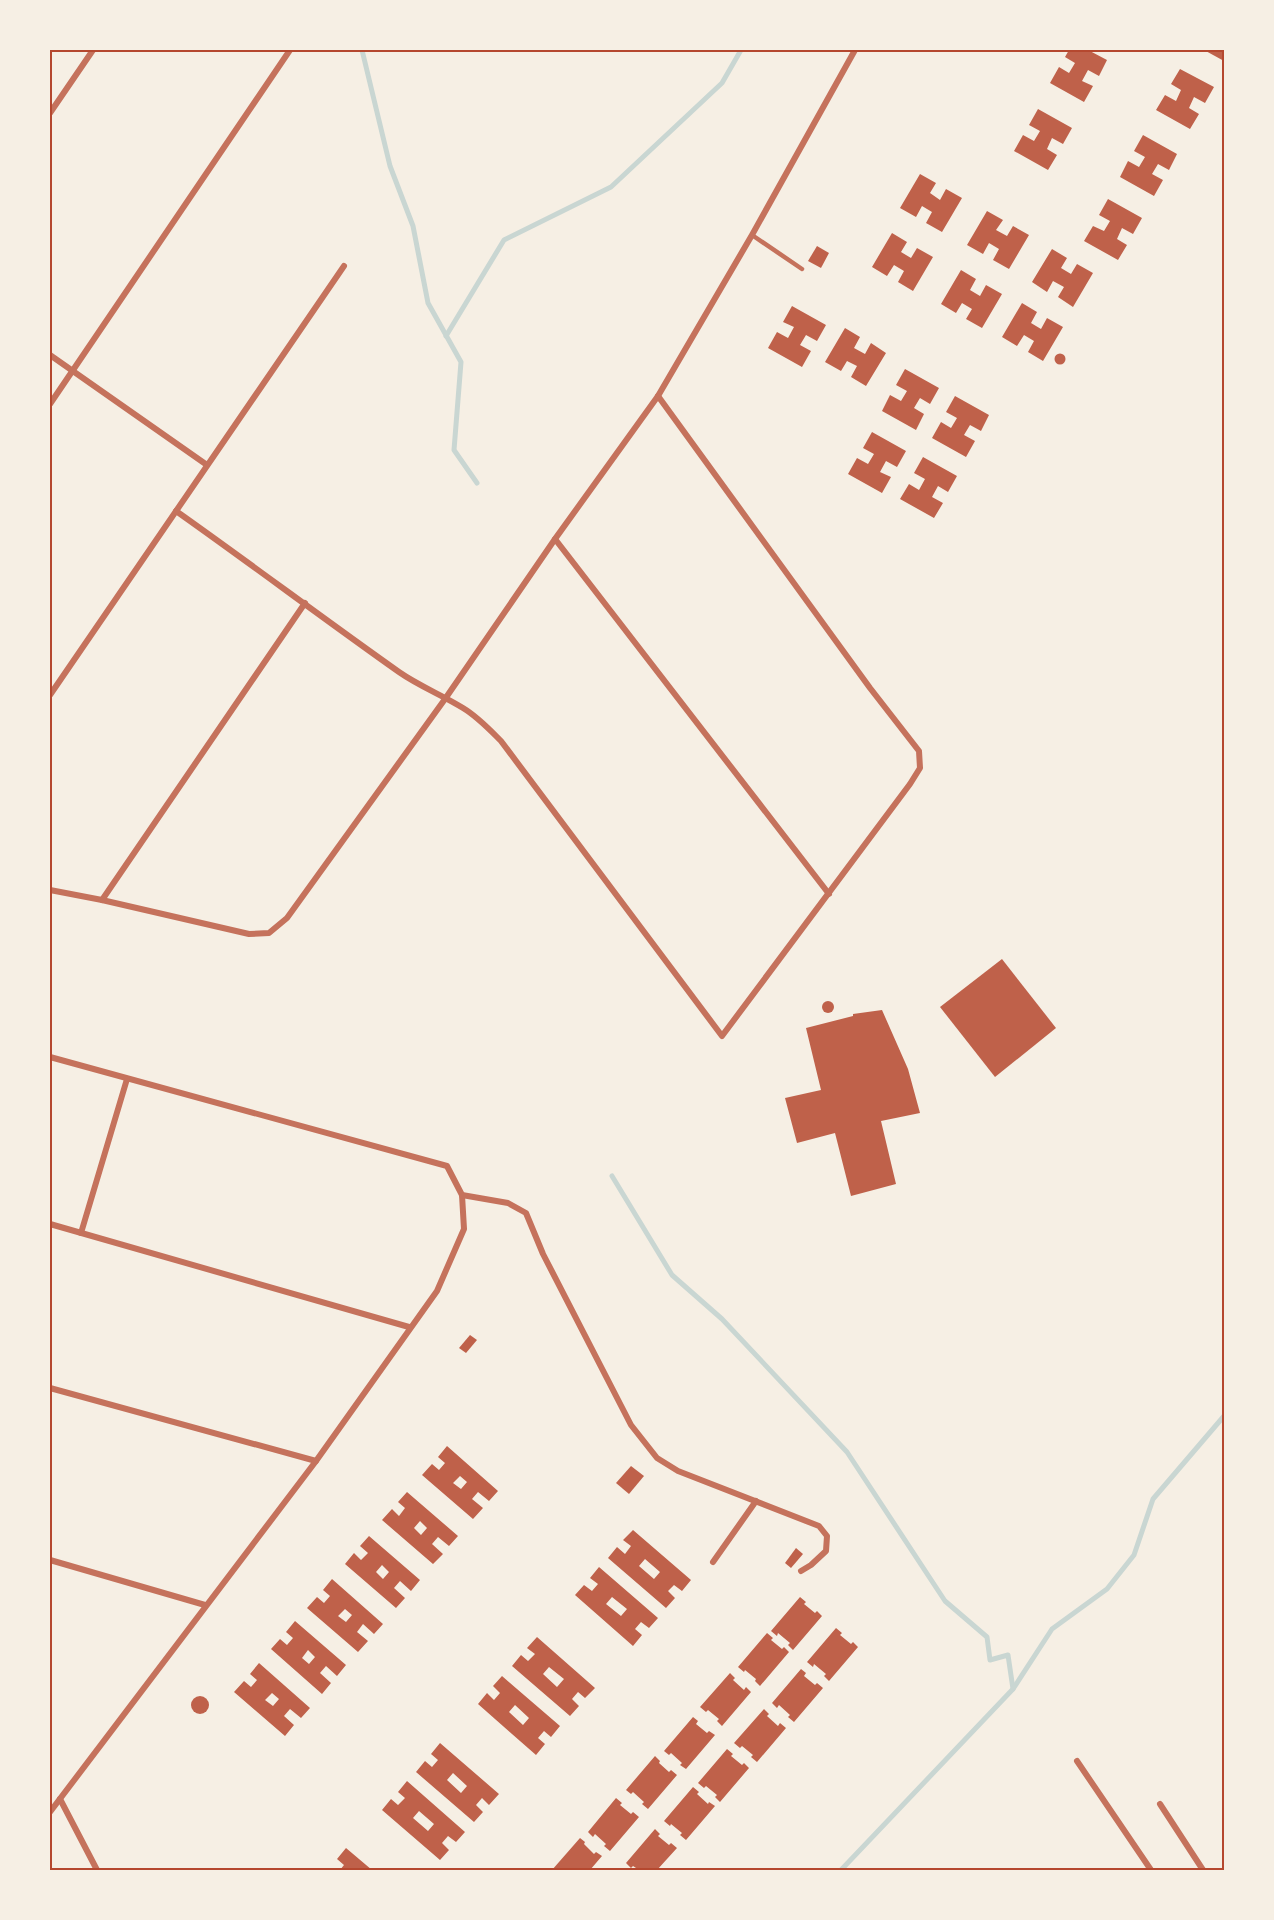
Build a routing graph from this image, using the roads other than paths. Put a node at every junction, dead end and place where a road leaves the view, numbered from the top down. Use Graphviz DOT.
graph roads {
  1 [pos="93,50"];
  2 [pos="290,50"];
  3 [pos="855,50"];
  4 [pos="50,113"];
  5 [pos="752,235"];
  6 [pos="344,266"];
  7 [pos="802,269"];
  8 [pos="50,355"];
  9 [pos="72,371"];
  10 [pos="658,396"];
  11 [pos="50,404"];
  12 [pos="207,465"];
  13 [pos="176,512"];
  14 [pos="555,539"];
  15 [pos="305,603"];
  16 [pos="50,695"];
  17 [pos="445,699"];
  18 [pos="50,890"];
  19 [pos="829,894"];
  20 [pos="102,900"];
  21 [pos="50,1057"];
  22 [pos="127,1079"];
  23 [pos="462,1195"];
  24 [pos="50,1224"];
  25 [pos="81,1233"];
  26 [pos="409,1327"];
  27 [pos="50,1388"];
  28 [pos="316,1461"];
  29 [pos="756,1501"];
  30 [pos="50,1560"];
  31 [pos="713,1562"];
  32 [pos="801,1571"];
  33 [pos="205,1605"];
  34 [pos="1077,1761"];
  35 [pos="60,1798"];
  36 [pos="1160,1804"];
  37 [pos="50,1812"];
  38 [pos="97,1870"];
  39 [pos="1151,1870"];
  40 [pos="1203,1870"];
  1 -- 4 [label="street"];
  2 -- 9 [label="street"];
  3 -- 5 [label="street"];
  5 -- 7 [label="lane"];
  5 -- 10 [label="street"];
  6 -- 12 [label="street"];
  8 -- 9 [label="street"];
  9 -- 11 [label="street"];
  9 -- 12 [label="street"];
  10 -- 14 [label="street"];
  10 -- 19 [label="street"];
  12 -- 13 [label="street"];
  13 -- 15 [label="street"];
  13 -- 16 [label="street"];
  14 -- 17 [label="street"];
  14 -- 19 [label="street"];
  15 -- 17 [label="street"];
  15 -- 20 [label="street"];
  17 -- 19 [label="street"];
  17 -- 20 [label="street"];
  18 -- 20 [label="street"];
  21 -- 22 [label="street"];
  22 -- 23 [label="street"];
  22 -- 25 [label="street"];
  23 -- 26 [label="street"];
  23 -- 29 [label="street"];
  24 -- 25 [label="street"];
  25 -- 26 [label="street"];
  26 -- 28 [label="street"];
  27 -- 28 [label="street"];
  28 -- 33 [label="street"];
  29 -- 31 [label="street"];
  29 -- 32 [label="street"];
  30 -- 33 [label="street"];
  33 -- 35 [label="street"];
  34 -- 39 [label="street"];
  35 -- 37 [label="street"];
  35 -- 38 [label="street"];
  36 -- 40 [label="street"];
}
